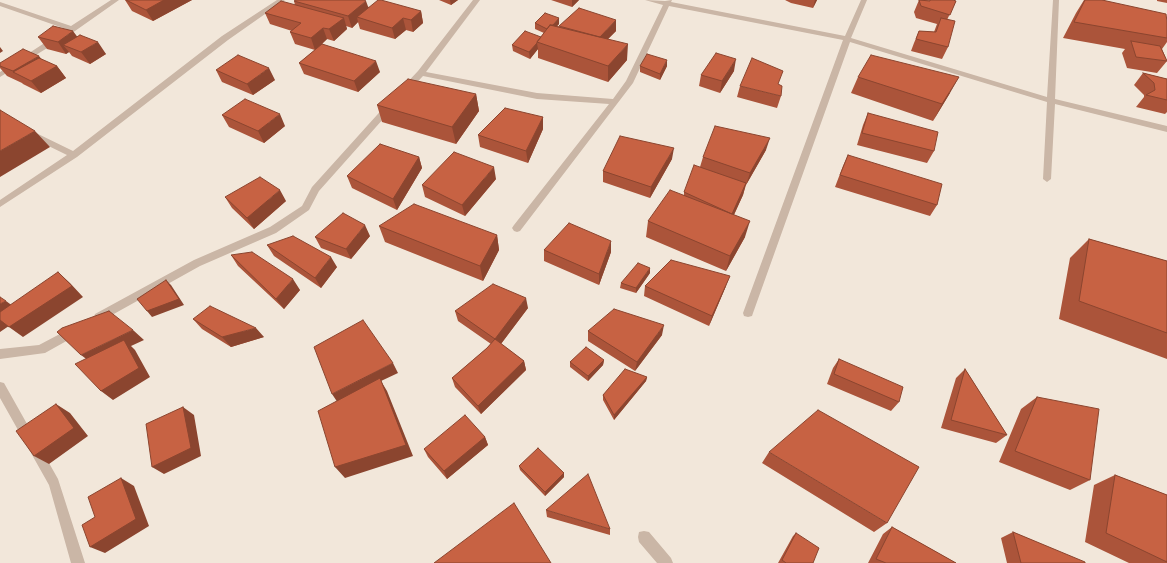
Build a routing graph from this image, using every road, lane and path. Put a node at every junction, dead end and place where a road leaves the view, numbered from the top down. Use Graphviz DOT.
graph roads {
  1 [pos="116,0"];
  2 [pos="282,0"];
  3 [pos="477,0"];
  4 [pos="648,0"];
  5 [pos="864,0"];
  6 [pos="1056,0"];
  7 [pos="667,2"];
  8 [pos="0,4"];
  9 [pos="72,29"];
  10 [pos="847,39"];
  11 [pos="421,73"];
  12 [pos="0,75"];
  13 [pos="1050,100"];
  14 [pos="616,102"];
  15 [pos="20,129"];
  16 [pos="1167,129"];
  17 [pos="74,154"];
  18 [pos="1047,179"];
  19 [pos="0,204"];
  20 [pos="518,228"];
  21 [pos="748,313"];
  22 [pos="0,354"];
  23 [pos="0,387"];
  24 [pos="644,537"];
  25 [pos="78,563"];
  26 [pos="666,563"];
  1 -- 9 [label="street"];
  2 -- 17 [label="street"];
  3 -- 11 [label="street"];
  4 -- 7 [label="street"];
  5 -- 10 [label="street"];
  6 -- 13 [label="street"];
  7 -- 10 [label="street"];
  7 -- 14 [label="street"];
  8 -- 9 [label="street"];
  9 -- 12 [label="street"];
  10 -- 13 [label="street"];
  10 -- 21 [label="street"];
  11 -- 14 [label="street"];
  11 -- 22 [label="street"];
  13 -- 16 [label="street"];
  13 -- 18 [label="street"];
  14 -- 20 [label="street"];
  15 -- 17 [label="street"];
  17 -- 19 [label="street"];
  23 -- 25 [label="street"];
  24 -- 26 [label="street"];
}
